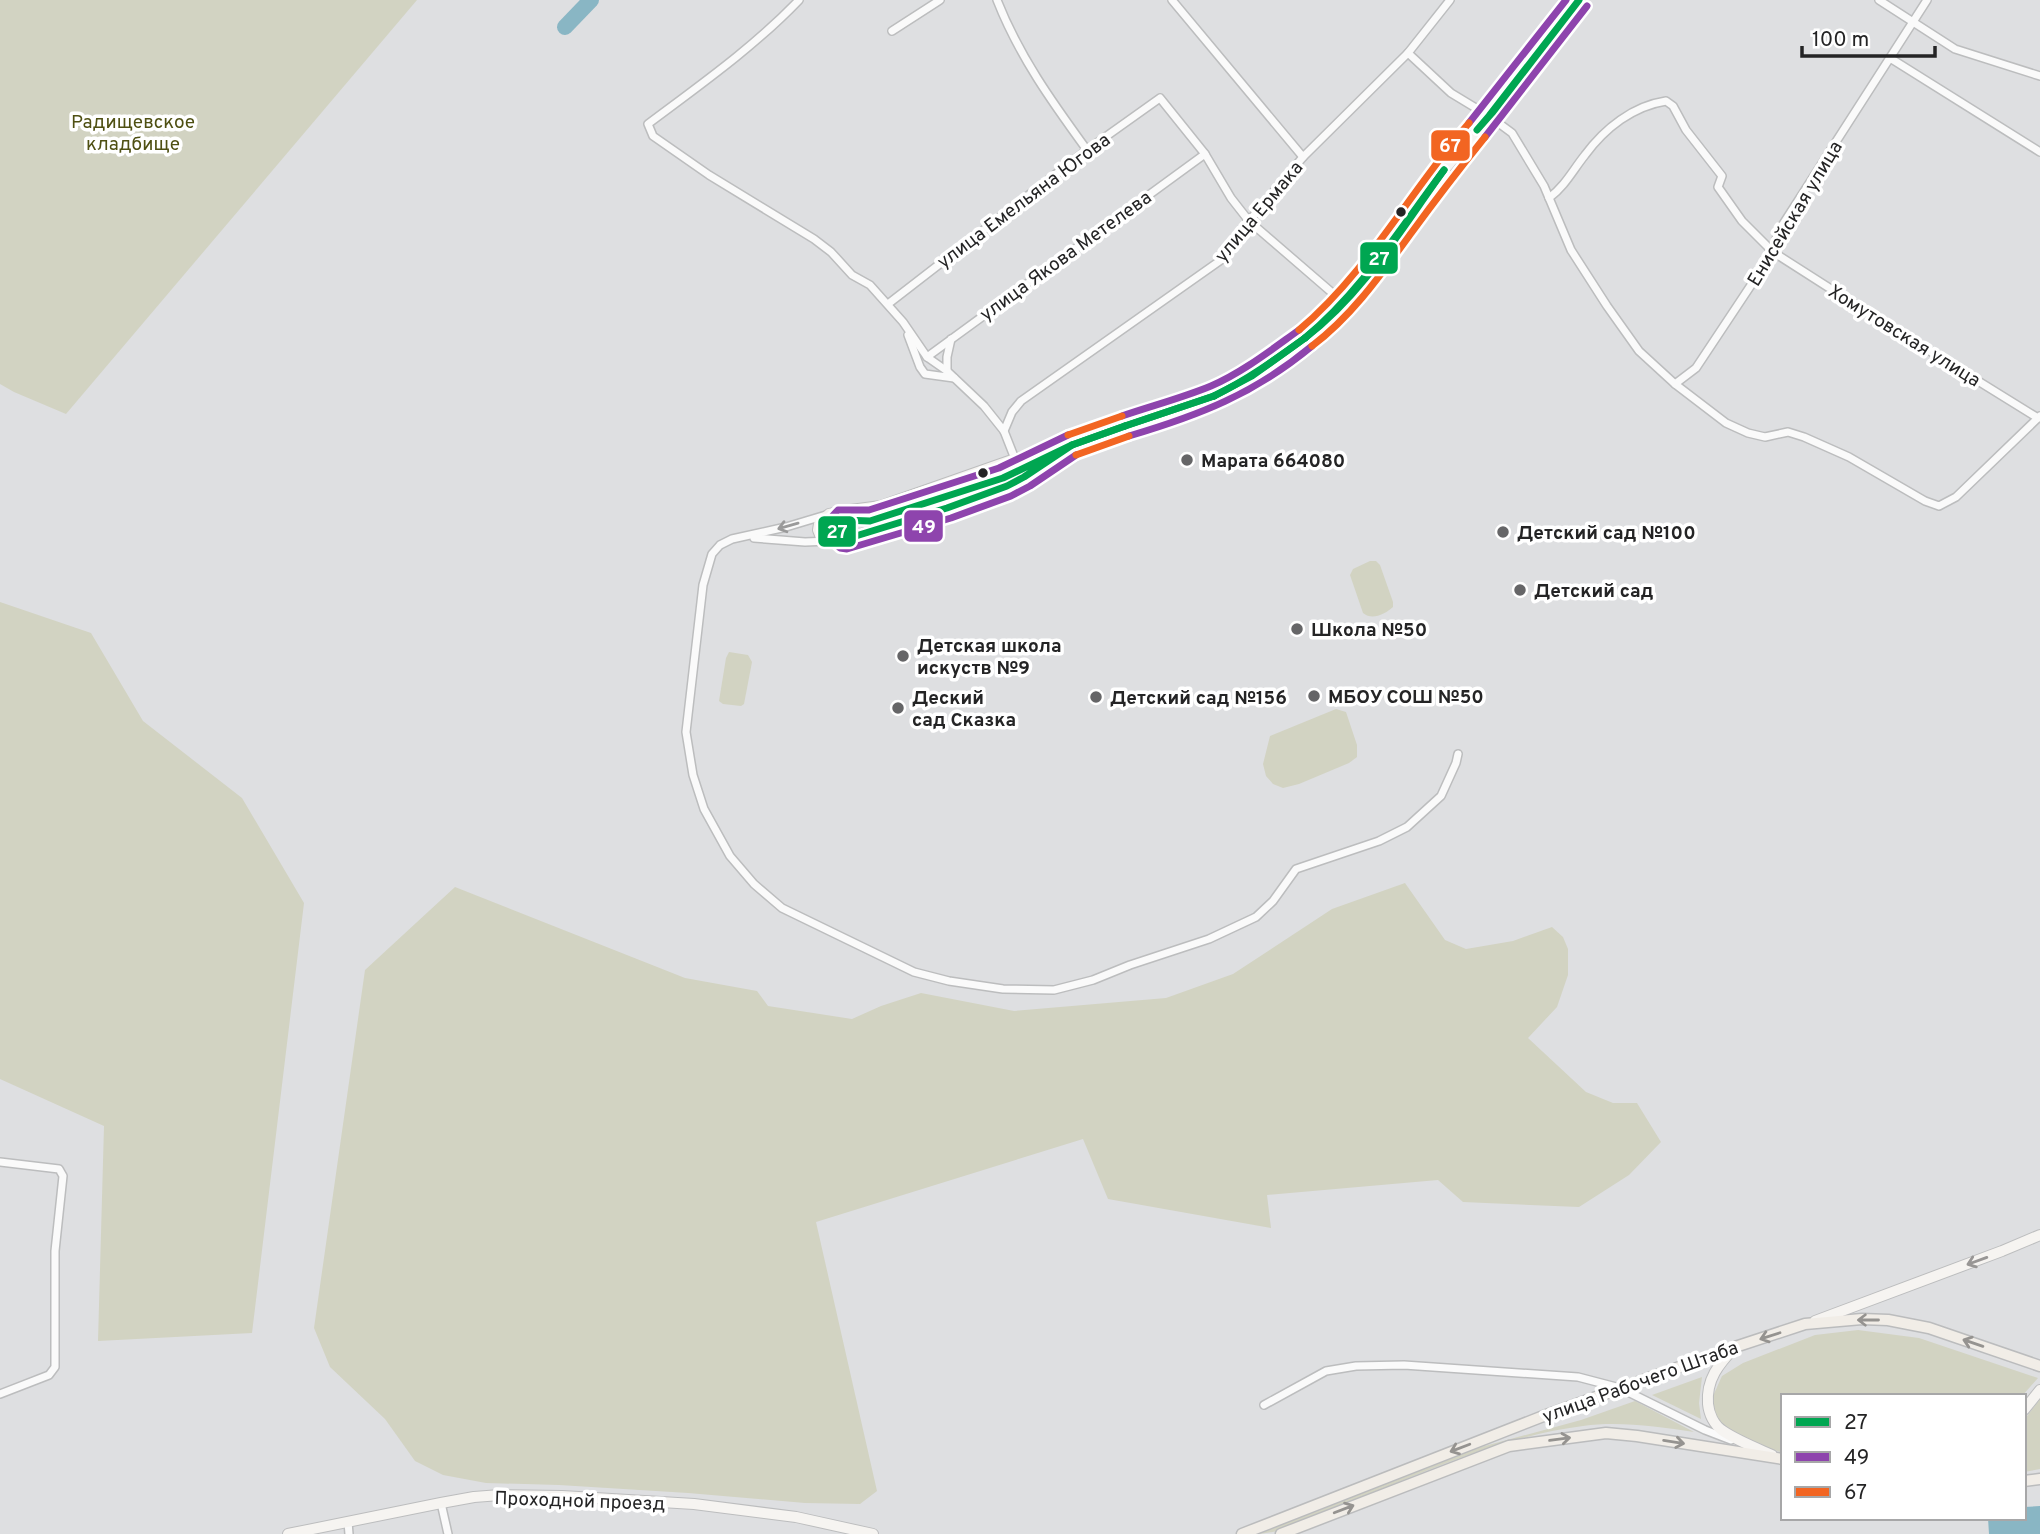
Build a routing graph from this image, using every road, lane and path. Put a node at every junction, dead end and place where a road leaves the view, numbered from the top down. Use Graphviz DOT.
graph roads {
  1 [pos="799,0"];
  2 [pos="940,0"];
  3 [pos="997,0"];
  4 [pos="1172,0"];
  5 [pos="1450,0"];
  6 [pos="1579,0"];
  7 [pos="1879,0"];
  8 [pos="1927,0"];
  9 [pos="1913,22"];
  10 [pos="891,32"];
  11 [pos="1408,53"];
  12 [pos="1890,58"];
  13 [pos="2040,76"];
  14 [pos="1489,116"];
  15 [pos="1087,150"];
  16 [pos="2040,152"];
  17 [pos="1205,154"];
  18 [pos="1303,157"];
  19 [pos="1549,198"];
  20 [pos="1249,221"];
  21 [pos="1773,252"];
  22 [pos="1344,303"];
  23 [pos="888,304"];
  24 [pos="903,322"];
  25 [pos="951,339"];
  26 [pos="927,357"];
  27 [pos="947,371"];
  28 [pos="954,378"];
  29 [pos="1675,384"];
  30 [pos="2039,417"];
  31 [pos="1004,431"];
  32 [pos="1068,446"];
  33 [pos="1015,459"];
  34 [pos="829,514"];
  35 [pos="747,537"];
  36 [pos="831,541"];
  37 [pos="1458,754"];
  38 [pos="0,1162"];
  39 [pos="2040,1235"];
  40 [pos="1805,1324"];
  41 [pos="1735,1347"];
  42 [pos="2040,1366"];
  43 [pos="1620,1388"];
  44 [pos="2040,1390"];
  45 [pos="0,1394"];
  46 [pos="1264,1405"];
  47 [pos="2026,1408"];
  48 [pos="1781,1458"];
  49 [pos="441,1503"];
  50 [pos="348,1522"];
  51 [pos="288,1534"];
  52 [pos="349,1534"];
  53 [pos="448,1534"];
  54 [pos="873,1534"];
  55 [pos="1242,1534"];
  56 [pos="1281,1534"];
  1 -- 23 [label="street"];
  2 -- 10 [label="street"];
  3 -- 15 [label="street"];
  4 -- 18 [label="street"];
  5 -- 11 [label="street, улица Ермака"];
  6 -- 14 [label="main road"];
  7 -- 9 [label="street"];
  8 -- 9 [label="street, Енисейская улица"];
  9 -- 12 [label="street, Енисейская улица"];
  9 -- 13 [label="street"];
  11 -- 14 [label="street"];
  11 -- 18 [label="street, улица Ермака"];
  12 -- 16 [label="street"];
  12 -- 21 [label="street, Енисейская улица"];
  14 -- 19 [label="street"];
  14 -- 22 [label="main road"];
  15 -- 17 [label="street, улица Емельяна Югова"];
  15 -- 23 [label="street, улица Емельяна Югова"];
  17 -- 20 [label="street"];
  17 -- 25 [label="street, улица Якова Метелева"];
  18 -- 20 [label="street, улица Ермака"];
  19 -- 21 [label="street, Хомутовская улица"];
  19 -- 29 [label="street"];
  20 -- 22 [label="street"];
  20 -- 31 [label="street, улица Ермака"];
  21 -- 29 [label="street, Енисейская улица"];
  21 -- 30 [label="street, Хомутовская улица"];
  22 -- 32 [label="main road"];
  23 -- 24 [label="street"];
  24 -- 26 [label="street"];
  24 -- 28 [label="street"];
  25 -- 26 [label="street, улица Якова Метелева"];
  25 -- 27 [label="street"];
  26 -- 27 [label="street"];
  27 -- 28 [label="street"];
  28 -- 31 [label="street"];
  29 -- 30 [label="street"];
  31 -- 33 [label="street"];
  32 -- 33 [label="main road"];
  32 -- 36 [label="main road"];
  33 -- 34 [label="main road"];
  34 -- 35 [label="street, one-way"];
  34 -- 36 [label="main road"];
  35 -- 36 [label="street"];
  35 -- 37 [label="street"];
  38 -- 45 [label="street"];
  39 -- 40 [label="main road, улица Рабочего Штаба, one-way"];
  40 -- 41 [label="main road, улица Рабочего Штаба, one-way"];
  42 -- 40 [label="main road, one-way"];
  41 -- 43 [label="main road, улица Рабочего Штаба"];
  41 -- 48 [label="main road"];
  43 -- 46 [label="street"];
  43 -- 48 [label="street"];
  43 -- 55 [label="main road, улица Рабочего Штаба, one-way"];
  44 -- 47 [label="main road"];
  56 -- 48 [label="main road, улица Рабочего Штаба, one-way"];
  49 -- 50 [label="main road, Проходной проезд"];
  49 -- 53 [label="street"];
  49 -- 54 [label="main road, Проходной проезд"];
  50 -- 51 [label="main road, Проходной проезд"];
  50 -- 52 [label="street"];
}
